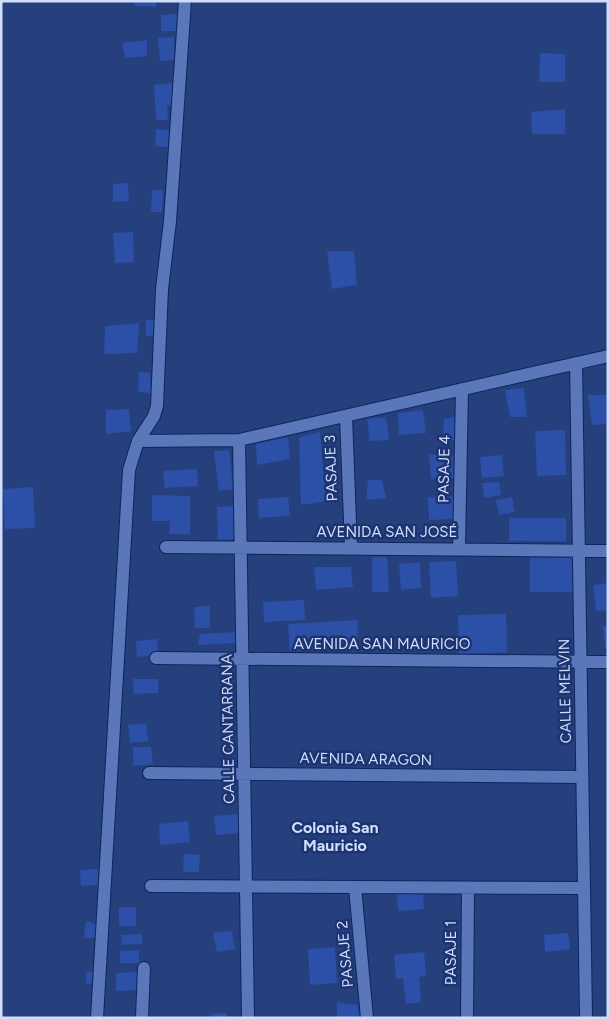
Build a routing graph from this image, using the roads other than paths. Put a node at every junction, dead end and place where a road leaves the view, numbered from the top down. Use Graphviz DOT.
graph roads {
  1 [pos="185,1"];
  2 [pos="608,356"];
  3 [pos="576,363"];
  4 [pos="462,389"];
  5 [pos="346,416"];
  6 [pos="239,440"];
  7 [pos="138,441"];
  8 [pos="166,547"];
  9 [pos="241,547"];
  10 [pos="351,548"];
  11 [pos="458,549"];
  12 [pos="579,550"];
  13 [pos="608,551"];
  14 [pos="156,658"];
  15 [pos="243,659"];
  16 [pos="581,662"];
  17 [pos="608,662"];
  18 [pos="149,773"];
  19 [pos="244,774"];
  20 [pos="582,777"];
  21 [pos="151,886"];
  22 [pos="246,886"];
  23 [pos="355,887"];
  24 [pos="468,888"];
  25 [pos="584,888"];
  26 [pos="144,968"];
  27 [pos="98,1018"];
  28 [pos="142,1018"];
  29 [pos="248,1018"];
  30 [pos="367,1018"];
  31 [pos="467,1018"];
  32 [pos="586,1018"];
  1 -- 7 [label="street"];
  2 -- 3 [label="street"];
  3 -- 4 [label="street"];
  3 -- 12 [label="street, CALLE MELVIN"];
  4 -- 5 [label="street"];
  4 -- 11 [label="street, PASAJE 4"];
  5 -- 6 [label="street"];
  5 -- 10 [label="street, PASAJE 3"];
  6 -- 7 [label="street"];
  6 -- 9 [label="street, CALLE CANTARRANA"];
  7 -- 27 [label="street"];
  8 -- 9 [label="street, AVENIDA SAN JOSÉ"];
  9 -- 10 [label="street, AVENIDA SAN JOSÉ"];
  9 -- 15 [label="street, CALLE CANTARRANA"];
  10 -- 11 [label="street, AVENIDA SAN JOSÉ"];
  11 -- 12 [label="street, AVENIDA SAN JOSÉ"];
  12 -- 13 [label="street, AVENIDA SAN JOSÉ"];
  12 -- 16 [label="street, CALLE MELVIN"];
  14 -- 15 [label="street, AVENIDA SAN MAURICIO"];
  15 -- 16 [label="street, AVENIDA SAN MAURICIO"];
  15 -- 19 [label="street, CALLE CANTARRANA"];
  16 -- 17 [label="street, AVENIDA SAN MAURICIO"];
  16 -- 20 [label="street, CALLE MELVIN"];
  18 -- 19 [label="street, AVENIDA ARAGON"];
  19 -- 20 [label="street, AVENIDA ARAGON"];
  19 -- 22 [label="street, CALLE CANTARRANA"];
  20 -- 25 [label="street, CALLE MELVIN"];
  21 -- 22 [label="street"];
  22 -- 23 [label="street"];
  22 -- 29 [label="street, CALLE CANTARRANA"];
  23 -- 24 [label="street"];
  23 -- 30 [label="street, PASAJE 2"];
  24 -- 25 [label="street"];
  24 -- 31 [label="street, PASAJE 1"];
  25 -- 32 [label="street, CALLE MELVIN"];
  26 -- 28 [label="street"];
}
